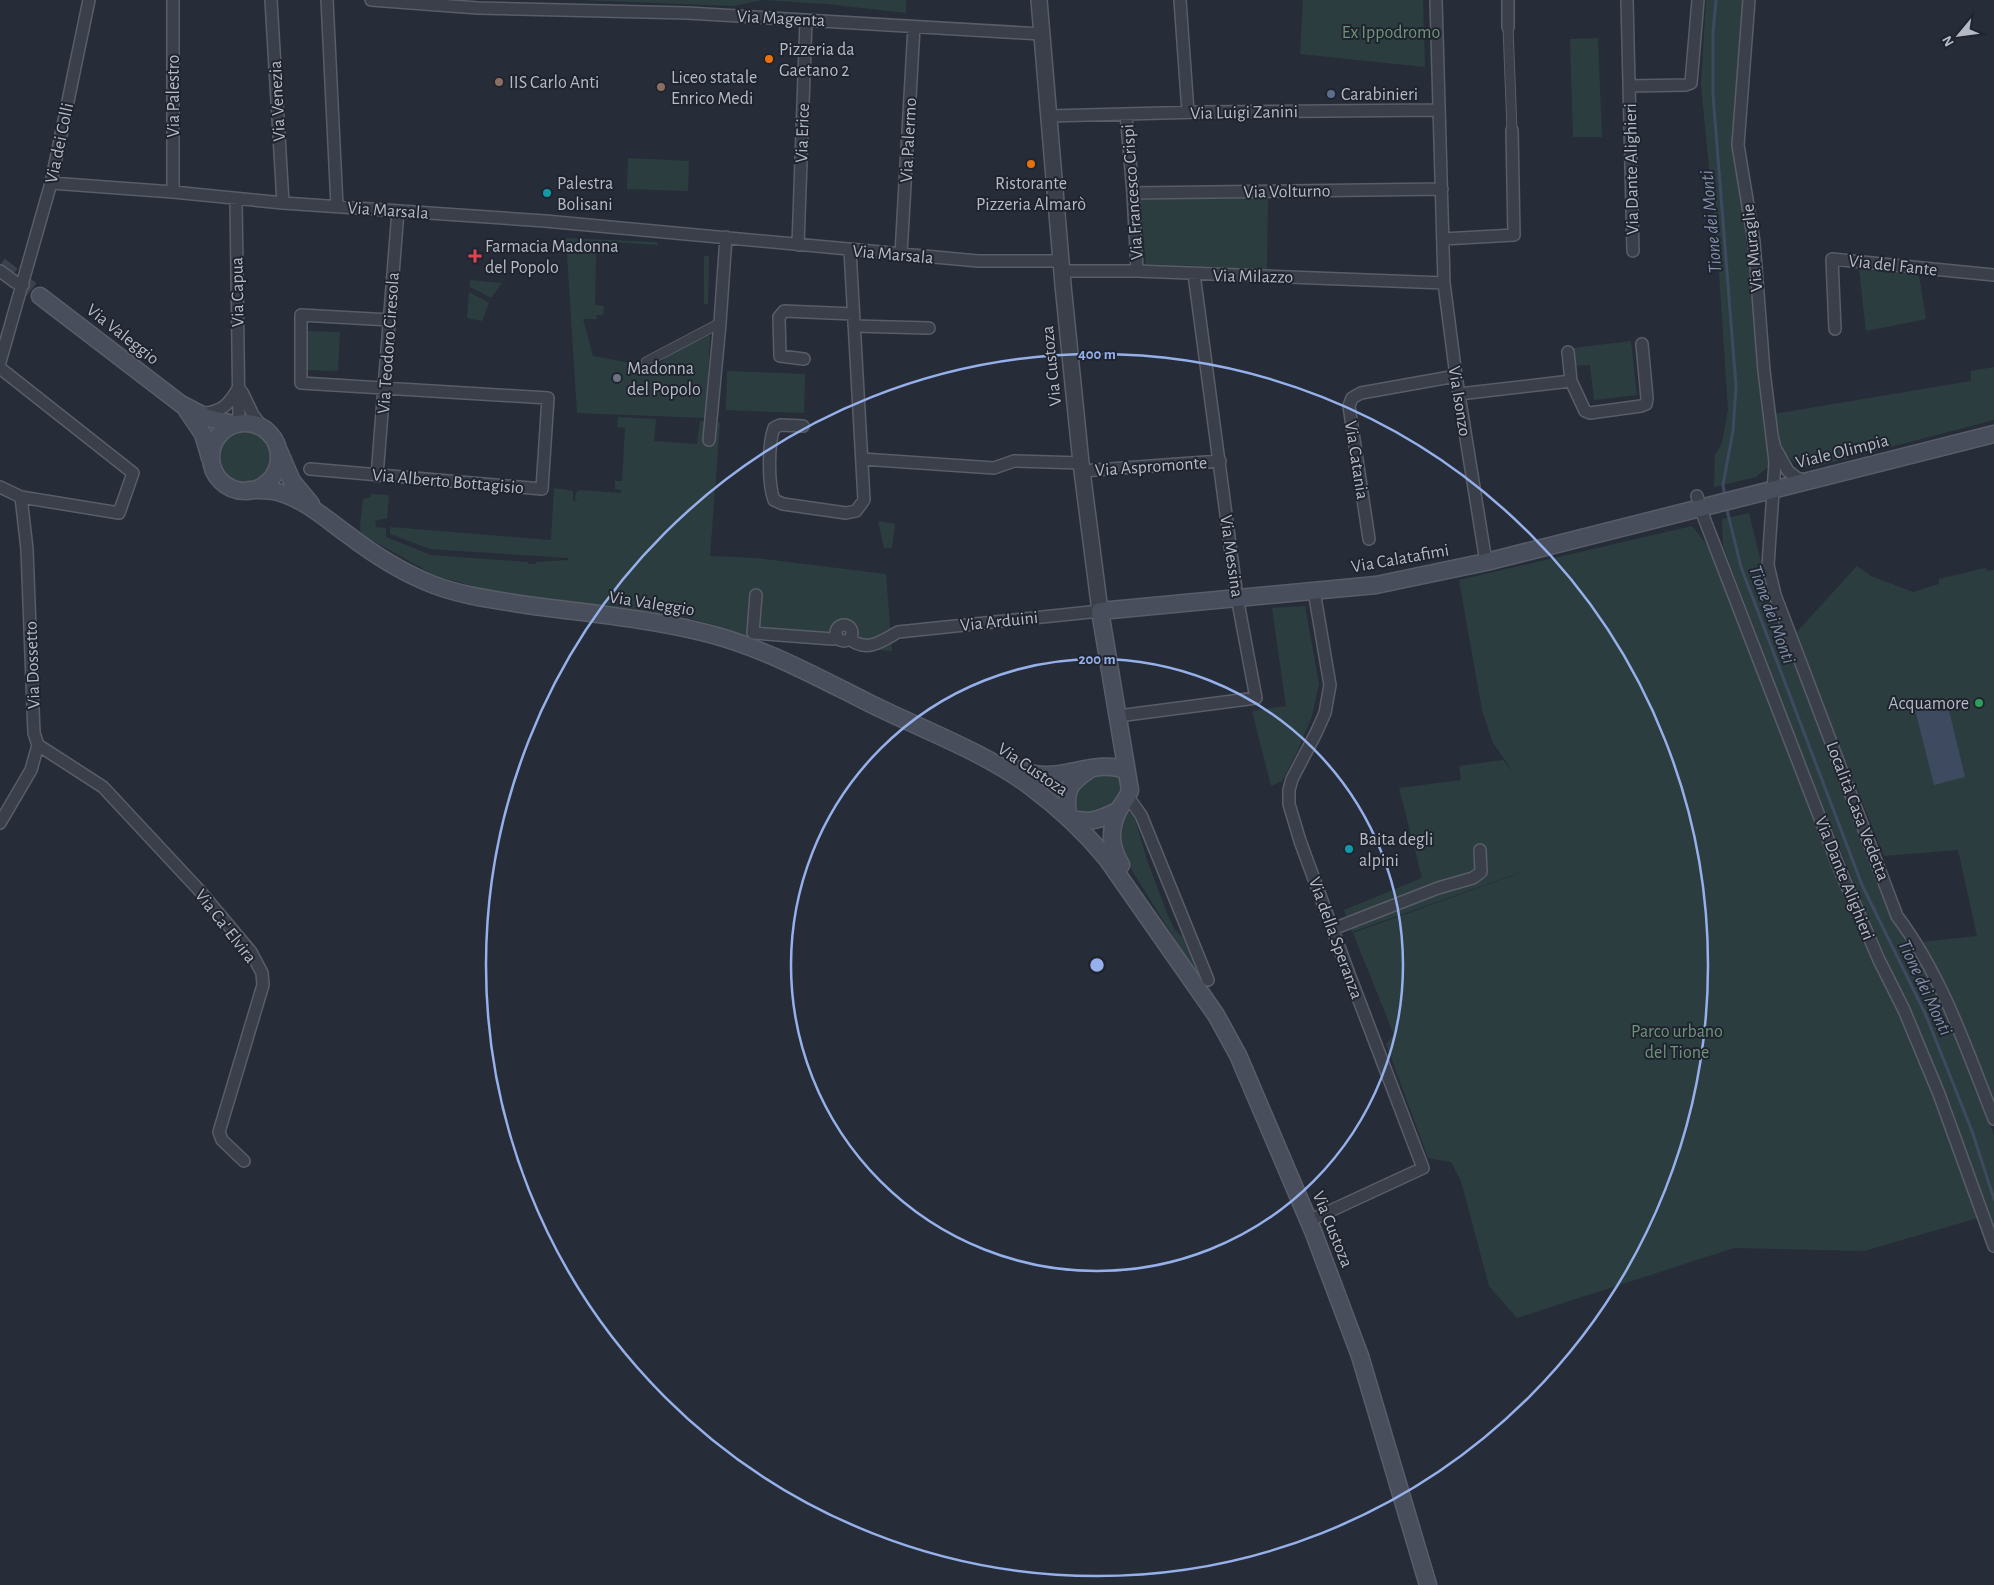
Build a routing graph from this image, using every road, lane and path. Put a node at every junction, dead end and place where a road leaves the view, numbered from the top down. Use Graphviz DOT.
graph roads {
  1 [pos="89,0"];
  2 [pos="173,0"];
  3 [pos="271,0"];
  4 [pos="327,0"];
  5 [pos="371,0"];
  6 [pos="1039,0"];
  7 [pos="1180,0"];
  8 [pos="1436,0"];
  9 [pos="1508,0"];
  10 [pos="1627,0"];
  11 [pos="1698,0"];
  12 [pos="1749,0"];
  13 [pos="528,4"];
  14 [pos="806,20"];
  15 [pos="1508,26"];
  16 [pos="914,27"];
  17 [pos="1041,34"];
  18 [pos="1630,86"];
  19 [pos="1439,110"];
  20 [pos="1188,112"];
  21 [pos="1126,114"];
  22 [pos="1049,116"];
  23 [pos="1512,130"];
  24 [pos="51,183"];
  25 [pos="1442,189"];
  26 [pos="173,192"];
  27 [pos="1133,193"];
  28 [pos="236,199"];
  29 [pos="283,203"];
  30 [pos="337,206"];
  31 [pos="398,211"];
  32 [pos="726,238"];
  33 [pos="1443,238"];
  34 [pos="798,245"];
  35 [pos="850,250"];
  36 [pos="1633,251"];
  37 [pos="901,254"];
  38 [pos="1061,266"];
  39 [pos="0,271"];
  40 [pos="1137,271"];
  41 [pos="1194,274"];
  42 [pos="1994,274"];
  43 [pos="1444,283"];
  44 [pos="22,284"];
  45 [pos="40,296"];
  46 [pos="853,314"];
  47 [pos="390,320"];
  48 [pos="720,323"];
  49 [pos="854,326"];
  50 [pos="930,328"];
  51 [pos="1835,329"];
  52 [pos="1642,344"];
  53 [pos="2,346"];
  54 [pos="1568,352"];
  55 [pos="804,359"];
  56 [pos="0,362"];
  57 [pos="646,362"];
  58 [pos="0,368"];
  59 [pos="1456,376"];
  60 [pos="1571,381"];
  61 [pos="240,385"];
  62 [pos="384,389"];
  63 [pos="1459,394"];
  64 [pos="181,404"];
  65 [pos="197,413"];
  66 [pos="237,424"];
  67 [pos="803,426"];
  68 [pos="263,428"];
  69 [pos="1994,434"];
  70 [pos="1772,436"];
  71 [pos="709,440"];
  72 [pos="275,442"];
  73 [pos="862,459"];
  74 [pos="211,460"];
  75 [pos="1220,461"];
  76 [pos="1082,467"];
  77 [pos="310,469"];
  78 [pos="377,476"];
  79 [pos="1806,481"];
  80 [pos="0,487"];
  81 [pos="250,490"];
  82 [pos="1772,490"];
  83 [pos="20,497"];
  84 [pos="1699,502"];
  85 [pos="321,515"];
  86 [pos="1369,539"];
  87 [pos="1486,562"];
  88 [pos="1314,591"];
  89 [pos="756,595"];
  90 [pos="1237,597"];
  91 [pos="1100,611"];
  92 [pos="1118,721"];
  93 [pos="38,745"];
  94 [pos="974,754"];
  95 [pos="1094,768"];
  96 [pos="1126,771"];
  97 [pos="1123,803"];
  98 [pos="1068,818"];
  99 [pos="0,823"];
  100 [pos="1480,850"];
  101 [pos="1146,913"];
  102 [pos="1333,929"];
  103 [pos="1208,980"];
  104 [pos="1994,1120"];
  105 [pos="244,1161"];
  106 [pos="1315,1218"];
  107 [pos="1994,1246"];
  108 [pos="1428,1585"];
  1 -- 24 [label="street, Via dei Colli"];
  2 -- 26 [label="street, Via Palestro"];
  3 -- 29 [label="street, Via Venezia"];
  4 -- 30 [label="street"];
  5 -- 13 [label="street, Via Magenta"];
  6 -- 17 [label="street, Via Custoza"];
  7 -- 20 [label="street"];
  8 -- 19 [label="street, Via Isonzo"];
  9 -- 15 [label="street"];
  10 -- 18 [label="street, Via Dante Alighieri"];
  11 -- 18 [label="street, Via Dante Alighieri"];
  12 -- 70 [label="street, Via Muraglie"];
  13 -- 14 [label="street, Via Magenta"];
  14 -- 16 [label="street, Via Magenta"];
  14 -- 34 [label="street, Via Erice"];
  15 -- 23 [label="street"];
  16 -- 17 [label="street, Via Magenta"];
  16 -- 37 [label="street, Via Palermo"];
  17 -- 22 [label="street, Via Custoza"];
  18 -- 36 [label="street, Via Dante Alighieri"];
  19 -- 20 [label="street, Via Luigi Zanini"];
  19 -- 25 [label="street, Via Isonzo"];
  20 -- 21 [label="street, Via Luigi Zanini"];
  21 -- 22 [label="street, Via Luigi Zanini"];
  21 -- 27 [label="street, Via Francesco Crispi"];
  22 -- 38 [label="street, Via Custoza"];
  23 -- 33 [label="street"];
  24 -- 26 [label="street, Via Marsala"];
  24 -- 44 [label="street, Via dei Colli"];
  25 -- 27 [label="street, Via Volturno"];
  25 -- 33 [label="street, Via Isonzo"];
  26 -- 28 [label="street, Via Marsala"];
  27 -- 40 [label="street, Via Francesco Crispi"];
  28 -- 29 [label="street, Via Marsala"];
  28 -- 61 [label="street, Via Capua"];
  29 -- 30 [label="street, Via Marsala"];
  30 -- 31 [label="street, Via Marsala"];
  31 -- 32 [label="street, Via Marsala"];
  31 -- 47 [label="street, Via Teodoro Ciresola"];
  32 -- 34 [label="street, Via Marsala"];
  32 -- 48 [label="street"];
  33 -- 43 [label="street, Via Isonzo"];
  34 -- 35 [label="street, Via Marsala"];
  35 -- 37 [label="street, Via Marsala"];
  35 -- 46 [label="street"];
  37 -- 38 [label="street, Via Marsala"];
  38 -- 40 [label="street, Via Milazzo"];
  38 -- 76 [label="street, Via Custoza"];
  39 -- 44 [label="street"];
  40 -- 41 [label="street, Via Milazzo"];
  41 -- 43 [label="street, Via Milazzo"];
  41 -- 75 [label="street, Via Messina"];
  42 -- 51 [label="street, Via del Fante"];
  43 -- 59 [label="street, Via Isonzo"];
  44 -- 53 [label="street, Via dei Colli"];
  45 -- 64 [label="main road, Via Valeggio"];
  46 -- 49 [label="street"];
  46 -- 55 [label="street"];
  47 -- 62 [label="street, Via Teodoro Ciresola"];
  47 -- 62 [label="street"];
  48 -- 57 [label="street"];
  48 -- 71 [label="street"];
  49 -- 50 [label="street"];
  49 -- 73 [label="street"];
  52 -- 60 [label="street"];
  53 -- 56 [label="street, Via dei Colli"];
  54 -- 60 [label="street"];
  58 -- 83 [label="street"];
  59 -- 63 [label="street, Via Isonzo"];
  59 -- 86 [label="street, Via Catania"];
  60 -- 63 [label="street"];
  61 -- 65 [label="street"];
  61 -- 66 [label="street, Via Capua"];
  61 -- 68 [label="street, Via Capua"];
  62 -- 78 [label="street, Via Teodoro Ciresola"];
  62 -- 78 [label="street, Via Alberto Bottagisio"];
  63 -- 87 [label="street, Via Isonzo"];
  64 -- 65 [label="main road, Via Valeggio"];
  64 -- 74 [label="main road, Via Valeggio"];
  65 -- 66 [label="main road, Via Valeggio"];
  66 -- 68 [label="main road"];
  66 -- 74 [label="main road"];
  67 -- 73 [label="street"];
  68 -- 72 [label="main road"];
  69 -- 79 [label="main road, Viale Olimpia"];
  70 -- 79 [label="street, Via Muraglie"];
  70 -- 82 [label="street, Località Casa Vedetta"];
  72 -- 81 [label="main road"];
  72 -- 85 [label="main road, Via Valeggio"];
  73 -- 76 [label="street, Via Aspromonte"];
  74 -- 81 [label="main road"];
  75 -- 76 [label="street, Via Aspromonte"];
  75 -- 90 [label="street, Via Messina"];
  76 -- 91 [label="street, Via Custoza"];
  77 -- 78 [label="street, Via Alberto Bottagisio"];
  79 -- 82 [label="main road, Viale Olimpia"];
  80 -- 83 [label="street"];
  81 -- 85 [label="main road, Via Valeggio"];
  82 -- 84 [label="main road, Viale Olimpia"];
  82 -- 104 [label="street, Località Casa Vedetta"];
  83 -- 93 [label="street, Via Dossetto"];
  84 -- 87 [label="main road, Via Calatafimi"];
  84 -- 107 [label="street, Via Dante Alighieri"];
  85 -- 94 [label="main road, Via Valeggio"];
  87 -- 88 [label="main road, Via Calatafimi"];
  88 -- 90 [label="main road, Via Calatafimi"];
  88 -- 102 [label="street, Via della Speranza"];
  89 -- 91 [label="street, Via Arduini"];
  90 -- 91 [label="main road, Via Calatafimi"];
  90 -- 92 [label="street, Via Messina"];
  91 -- 92 [label="main road, Via Custoza"];
  92 -- 95 [label="main road, Via Custoza"];
  92 -- 96 [label="main road, Via Custoza"];
  93 -- 99 [label="street, Via Dossetto"];
  93 -- 105 [label="street, Via Ca' Elvira"];
  94 -- 95 [label="main road, Via Custoza"];
  94 -- 98 [label="main road, Via Custoza"];
  95 -- 96 [label="main road, Via Custoza"];
  95 -- 98 [label="main road, Via Custoza"];
  96 -- 97 [label="main road, Via Custoza"];
  97 -- 98 [label="main road, Via Custoza"];
  97 -- 101 [label="main road, Via Custoza"];
  97 -- 103 [label="street"];
  98 -- 101 [label="main road, Via Custoza"];
  100 -- 102 [label="street"];
  101 -- 108 [label="main road, Via Custoza"];
  102 -- 106 [label="street, Via della Speranza"];
}
